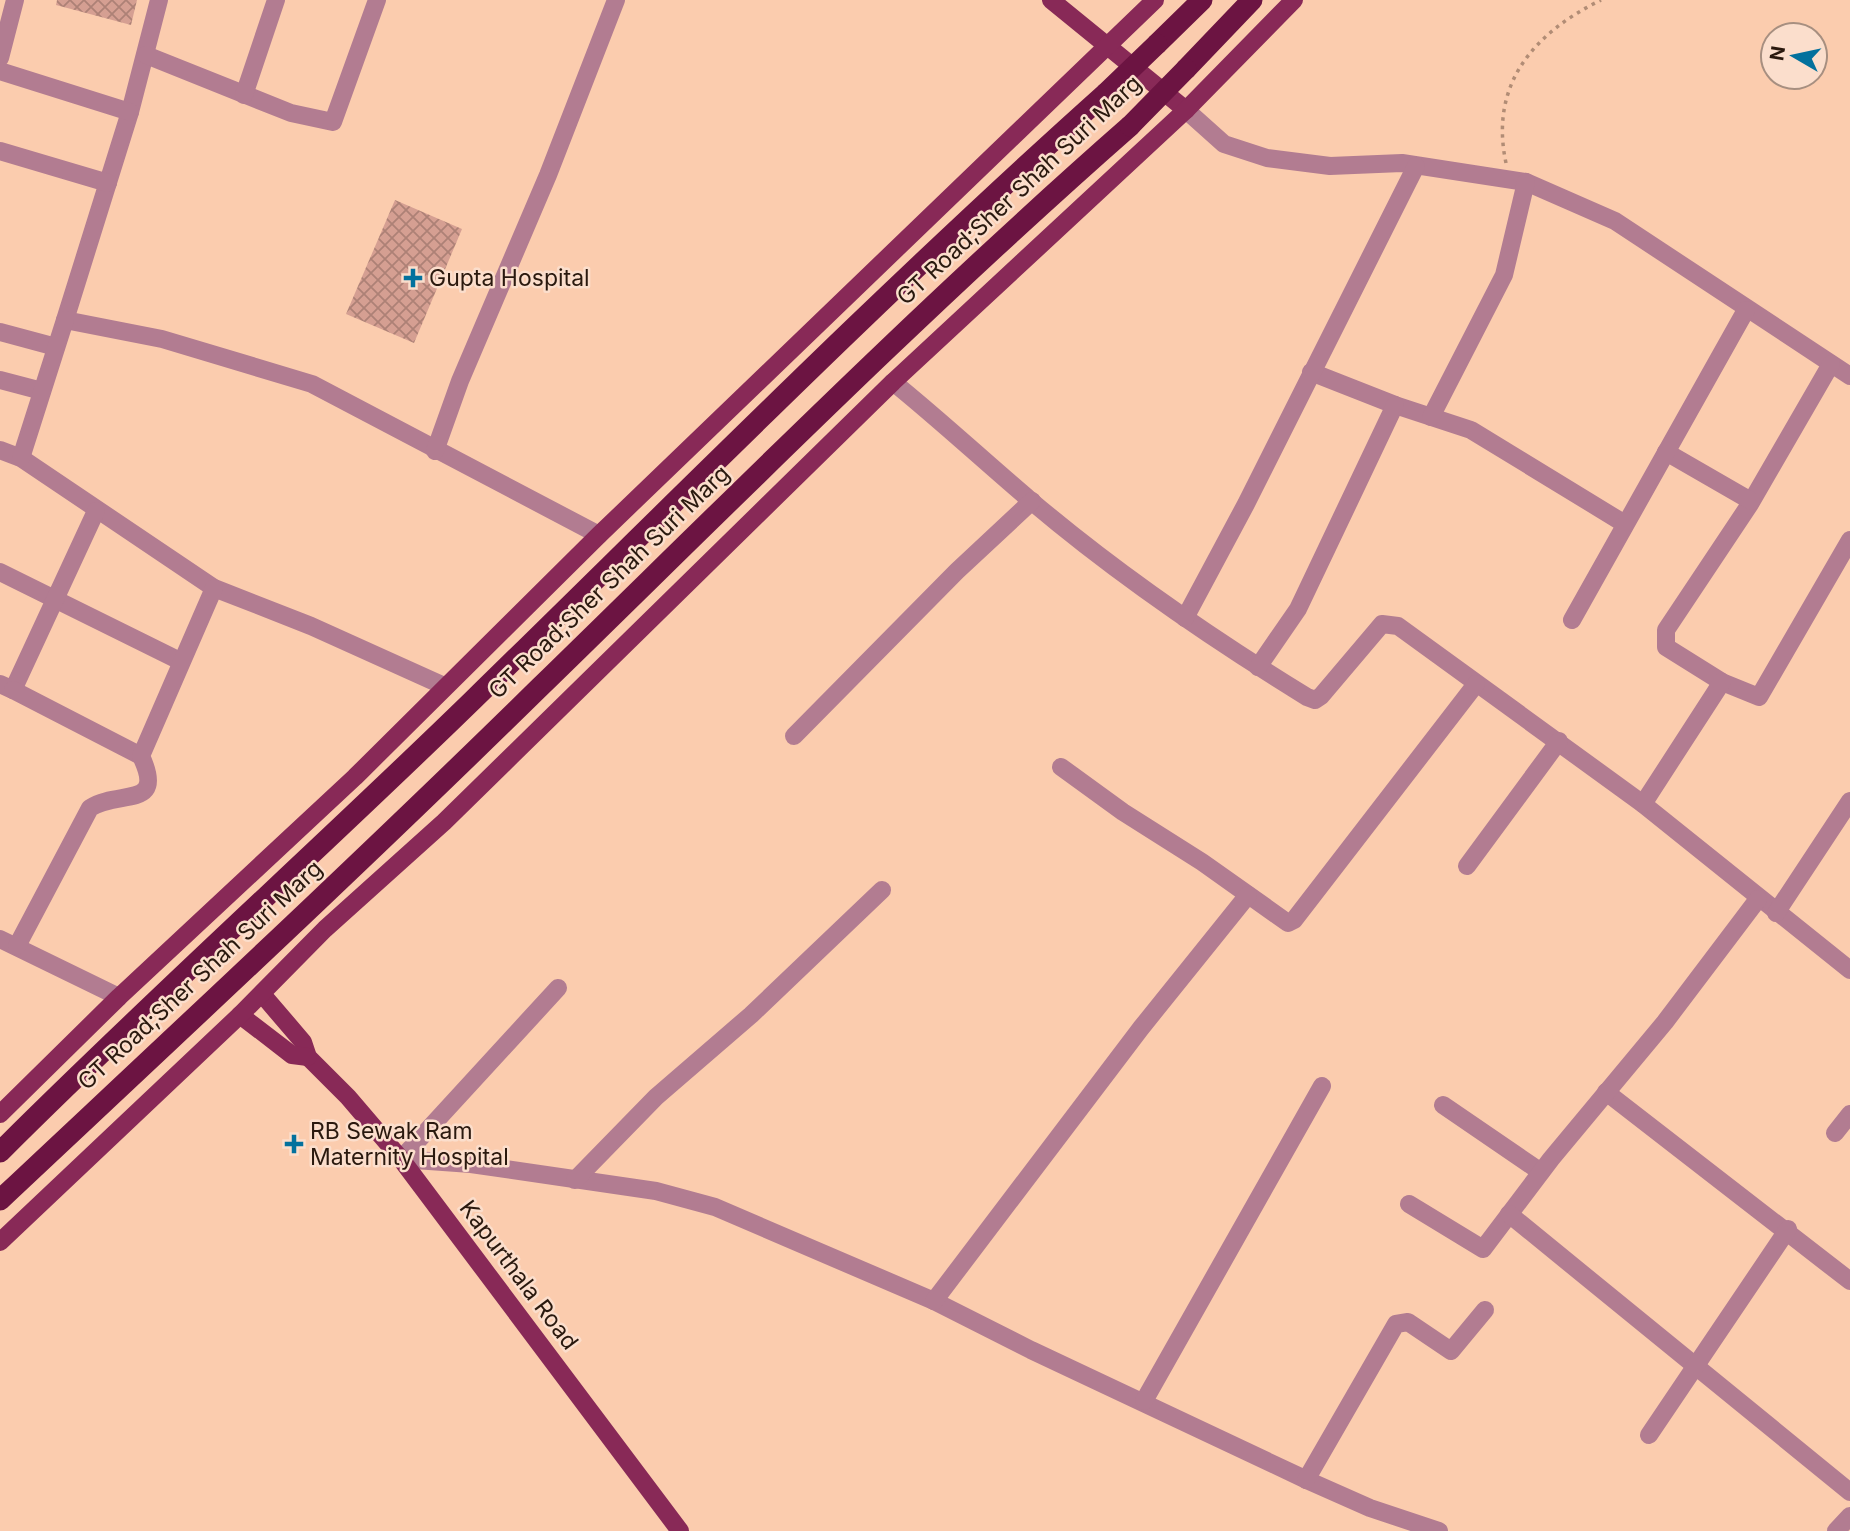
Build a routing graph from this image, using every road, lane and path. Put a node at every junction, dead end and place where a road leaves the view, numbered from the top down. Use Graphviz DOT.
graph roads {
  1 [pos="15,0"];
  2 [pos="159,0"];
  3 [pos="276,0"];
  4 [pos="377,0"];
  5 [pos="616,0"];
  6 [pos="1051,0"];
  7 [pos="1155,0"];
  8 [pos="1202,0"];
  9 [pos="1252,0"];
  10 [pos="1294,0"];
  11 [pos="1601,0"];
  12 [pos="1108,47"];
  13 [pos="146,55"];
  14 [pos="0,58"];
  15 [pos="0,71"];
  16 [pos="244,95"];
  17 [pos="1186,110"];
  18 [pos="130,112"];
  19 [pos="0,151"];
  20 [pos="1416,166"];
  21 [pos="1517,181"];
  22 [pos="108,183"];
  23 [pos="1746,310"];
  24 [pos="65,320"];
  25 [pos="0,332"];
  26 [pos="56,347"];
  27 [pos="1830,364"];
  28 [pos="1311,372"];
  29 [pos="1850,376"];
  30 [pos="0,380"];
  31 [pos="893,382"];
  32 [pos="42,391"];
  33 [pos="1395,405"];
  34 [pos="1431,417"];
  35 [pos="0,450"];
  36 [pos="435,450"];
  37 [pos="1666,452"];
  38 [pos="21,458"];
  39 [pos="1751,501"];
  40 [pos="1031,502"];
  41 [pos="96,511"];
  42 [pos="1625,524"];
  43 [pos="599,535"];
  44 [pos="1850,540"];
  45 [pos="0,572"];
  46 [pos="214,588"];
  47 [pos="55,600"];
  48 [pos="1185,618"];
  49 [pos="1572,620"];
  50 [pos="180,661"];
  51 [pos="1258,667"];
  52 [pos="1723,682"];
  53 [pos="1476,684"];
  54 [pos="444,686"];
  55 [pos="7,687"];
  56 [pos="794,736"];
  57 [pos="1559,741"];
  58 [pos="141,756"];
  59 [pos="1061,767"];
  60 [pos="1850,801"];
  61 [pos="1643,804"];
  62 [pos="1467,866"];
  63 [pos="882,890"];
  64 [pos="1248,895"];
  65 [pos="1758,899"];
  66 [pos="1776,913"];
  67 [pos="0,939"];
  68 [pos="17,946"];
  69 [pos="1850,970"];
  70 [pos="558,988"];
  71 [pos="262,994"];
  72 [pos="119,997"];
  73 [pos="240,1015"];
  74 [pos="308,1058"];
  75 [pos="1322,1086"];
  76 [pos="1606,1092"];
  77 [pos="1443,1105"];
  78 [pos="0,1114"];
  79 [pos="1850,1114"];
  80 [pos="1835,1133"];
  81 [pos="0,1152"];
  82 [pos="401,1159"];
  83 [pos="1541,1172"];
  84 [pos="575,1180"];
  85 [pos="0,1200"];
  86 [pos="1409,1204"];
  87 [pos="1509,1214"];
  88 [pos="1787,1229"];
  89 [pos="0,1242"];
  90 [pos="1850,1281"];
  91 [pos="934,1301"];
  92 [pos="1485,1310"];
  93 [pos="1695,1368"];
  94 [pos="1144,1401"];
  95 [pos="1649,1435"];
  96 [pos="1306,1480"];
  97 [pos="1850,1492"];
  98 [pos="1850,1516"];
  99 [pos="680,1531"];
  100 [pos="1439,1531"];
  101 [pos="1836,1531"];
  1 -- 14 [label="street"];
  2 -- 13 [label="street"];
  3 -- 16 [label="street"];
  4 -- 16 [label="street"];
  5 -- 36 [label="street"];
  6 -- 12 [label="main road"];
  7 -- 12 [label="main road"];
  8 -- 81 [label="highway, GT Road;Sher Shah Suri Marg, bridge"];
  9 -- 85 [label="highway, GT Road;Sher Shah Suri Marg, bridge"];
  10 -- 17 [label="main road"];
  11 -- 21 [label="path"];
  12 -- 17 [label="main road"];
  12 -- 43 [label="main road"];
  13 -- 16 [label="street"];
  13 -- 18 [label="street"];
  15 -- 18 [label="street"];
  17 -- 20 [label="street"];
  17 -- 31 [label="main road"];
  18 -- 22 [label="street"];
  19 -- 22 [label="street"];
  20 -- 21 [label="street"];
  20 -- 28 [label="street"];
  21 -- 23 [label="street"];
  21 -- 34 [label="street"];
  22 -- 24 [label="street"];
  23 -- 27 [label="street"];
  23 -- 37 [label="street"];
  24 -- 26 [label="street"];
  24 -- 36 [label="street"];
  25 -- 26 [label="street"];
  26 -- 32 [label="street"];
  27 -- 29 [label="street"];
  27 -- 39 [label="street"];
  28 -- 33 [label="street"];
  28 -- 48 [label="street"];
  30 -- 32 [label="street"];
  31 -- 40 [label="street"];
  31 -- 71 [label="main road"];
  32 -- 38 [label="street"];
  33 -- 34 [label="street"];
  33 -- 51 [label="street"];
  34 -- 42 [label="street"];
  35 -- 38 [label="street"];
  36 -- 43 [label="street"];
  37 -- 39 [label="street"];
  37 -- 42 [label="street"];
  38 -- 41 [label="street"];
  39 -- 52 [label="street"];
  40 -- 48 [label="street"];
  40 -- 56 [label="street"];
  41 -- 46 [label="street"];
  41 -- 47 [label="street"];
  42 -- 49 [label="street"];
  43 -- 54 [label="main road"];
  44 -- 52 [label="street"];
  45 -- 47 [label="street"];
  46 -- 50 [label="street"];
  46 -- 54 [label="street"];
  47 -- 50 [label="street"];
  47 -- 55 [label="street"];
  48 -- 51 [label="street"];
  50 -- 58 [label="street"];
  51 -- 53 [label="street"];
  52 -- 61 [label="street"];
  53 -- 57 [label="street"];
  53 -- 64 [label="street"];
  54 -- 72 [label="main road"];
  55 -- 58 [label="street"];
  57 -- 61 [label="street"];
  57 -- 62 [label="street"];
  58 -- 68 [label="street"];
  59 -- 64 [label="street"];
  60 -- 66 [label="street"];
  61 -- 65 [label="street"];
  63 -- 84 [label="street"];
  64 -- 91 [label="street"];
  65 -- 66 [label="street"];
  65 -- 76 [label="street"];
  66 -- 69 [label="street"];
  67 -- 68 [label="street"];
  68 -- 72 [label="street"];
  70 -- 82 [label="street"];
  71 -- 73 [label="main road"];
  71 -- 74 [label="main road, Kapurthala Road"];
  72 -- 78 [label="main road"];
  73 -- 74 [label="main road, Kapurthala Road"];
  73 -- 89 [label="main road"];
  74 -- 82 [label="main road, Kapurthala Road"];
  75 -- 94 [label="street"];
  76 -- 83 [label="street"];
  76 -- 88 [label="street"];
  77 -- 83 [label="street"];
  79 -- 80 [label="street"];
  82 -- 84 [label="street"];
  82 -- 99 [label="main road, Kapurthala Road"];
  83 -- 87 [label="street"];
  84 -- 91 [label="street"];
  86 -- 87 [label="street"];
  87 -- 93 [label="street"];
  88 -- 90 [label="street"];
  88 -- 93 [label="street"];
  91 -- 94 [label="street"];
  92 -- 96 [label="street"];
  93 -- 95 [label="street"];
  93 -- 97 [label="street"];
  94 -- 96 [label="street"];
  96 -- 100 [label="street"];
  98 -- 101 [label="street"];
}
